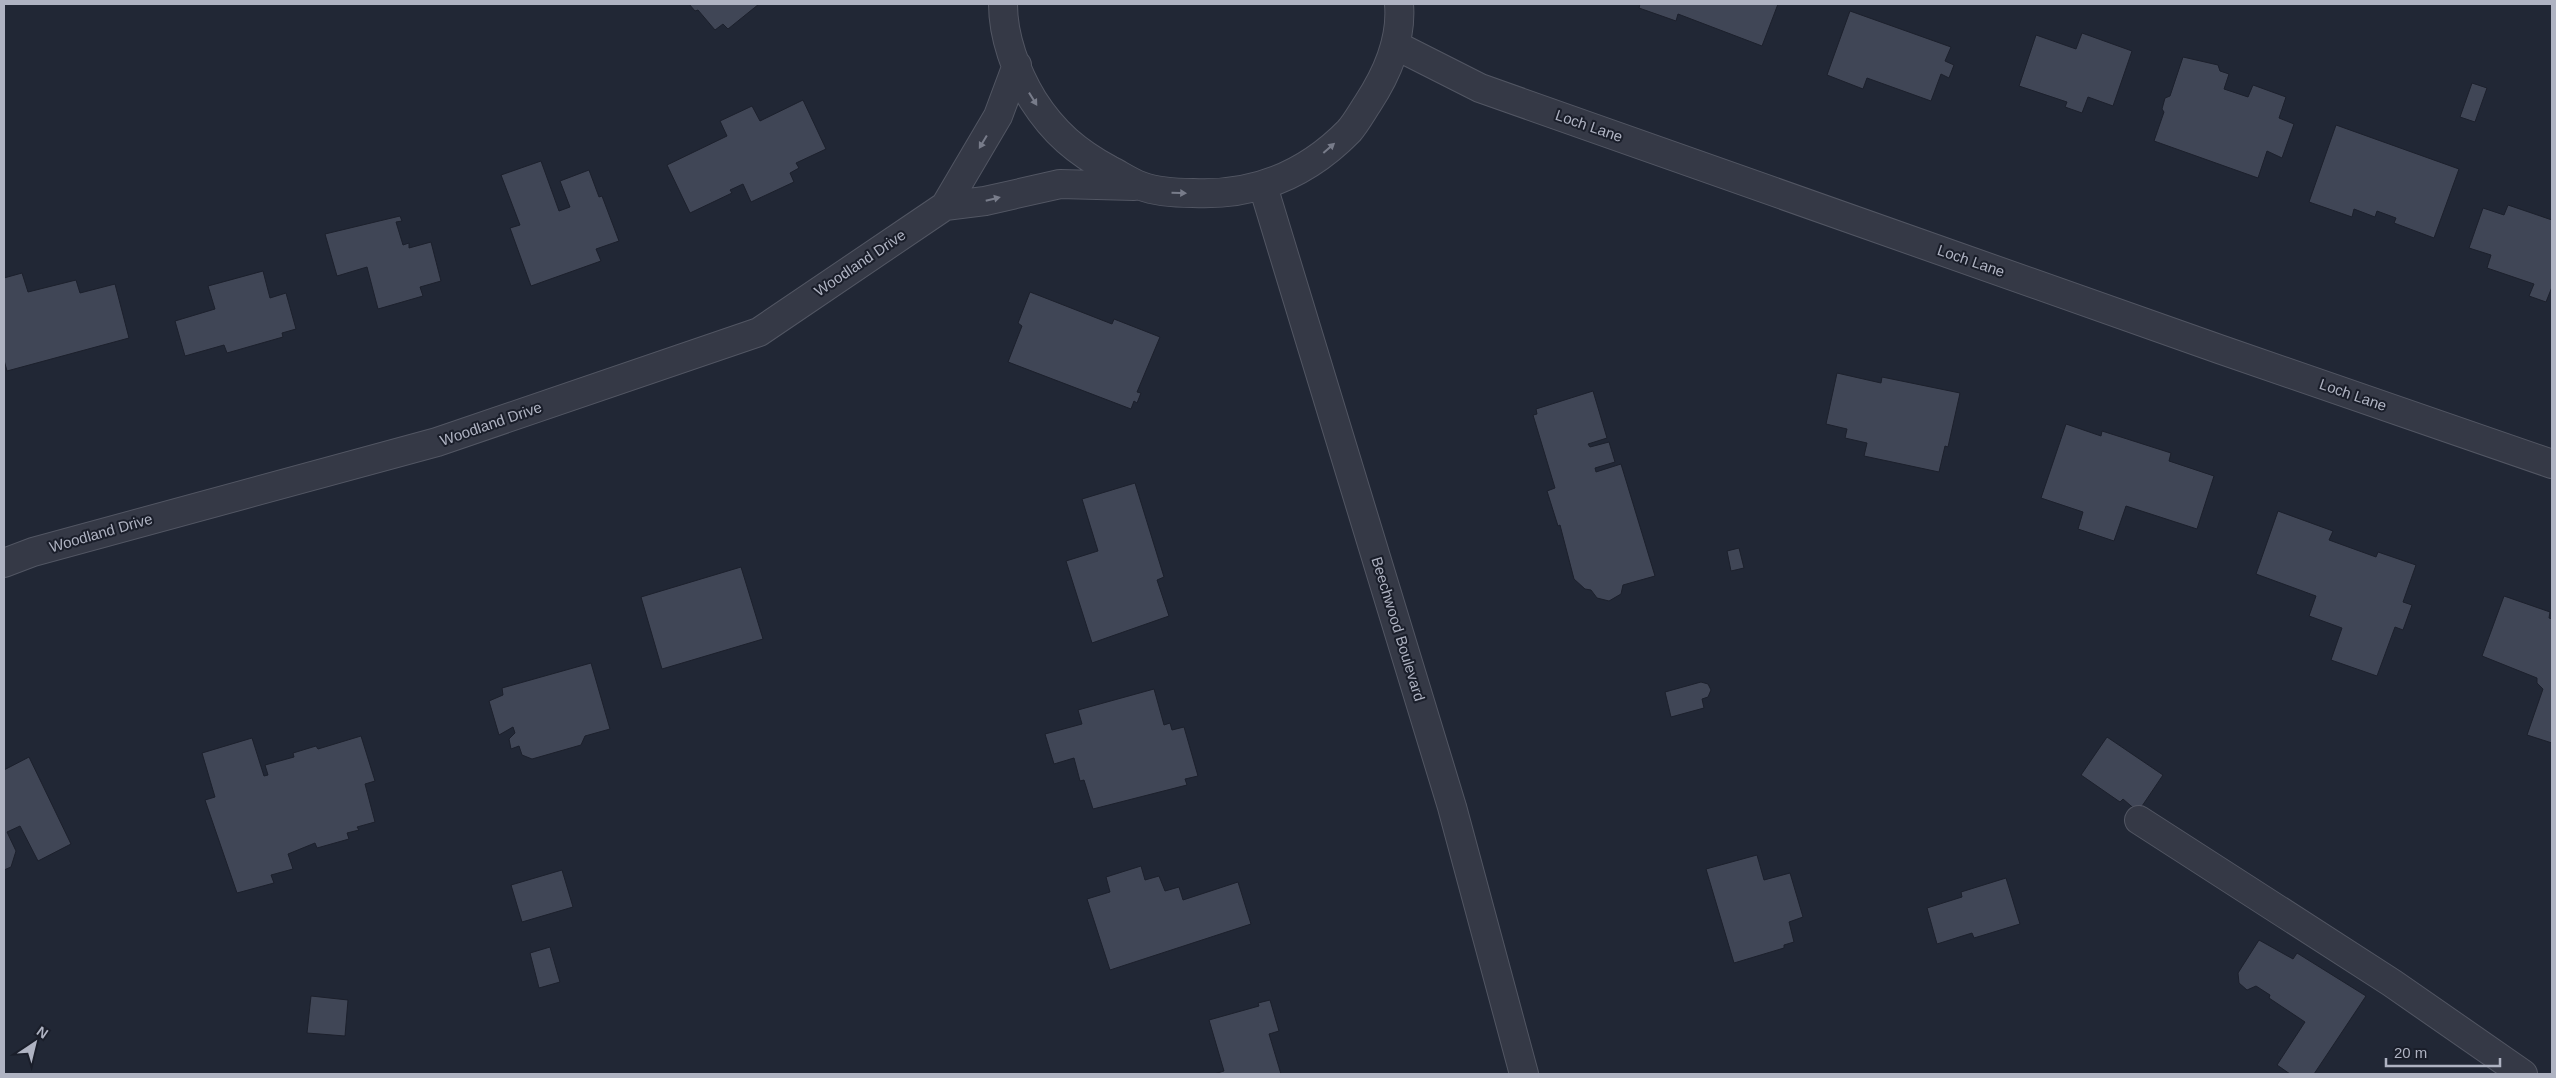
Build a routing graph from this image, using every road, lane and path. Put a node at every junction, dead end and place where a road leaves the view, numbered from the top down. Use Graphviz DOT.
graph roads {
  1 [pos="1004,4"];
  2 [pos="1399,4"];
  3 [pos="1395,45"];
  4 [pos="1016,66"];
  5 [pos="1140,186"];
  6 [pos="1263,186"];
  7 [pos="945,206"];
  8 [pos="2552,464"];
  9 [pos="4,564"];
  10 [pos="2139,820"];
  11 [pos="1524,1074"];
  12 [pos="2523,1074"];
  1 -- 4 [label="street"];
  2 -- 3 [label="street"];
  6 -- 3 [label="street, one-way"];
  3 -- 8 [label="street, Loch Lane"];
  4 -- 5 [label="street, one-way"];
  4 -- 7 [label="street, Woodland Drive, one-way"];
  5 -- 6 [label="street, one-way"];
  7 -- 5 [label="street, Woodland Drive, one-way"];
  6 -- 11 [label="street, Beechwood Boulevard"];
  7 -- 9 [label="street, Woodland Drive"];
  10 -- 12 [label="street"];
}
